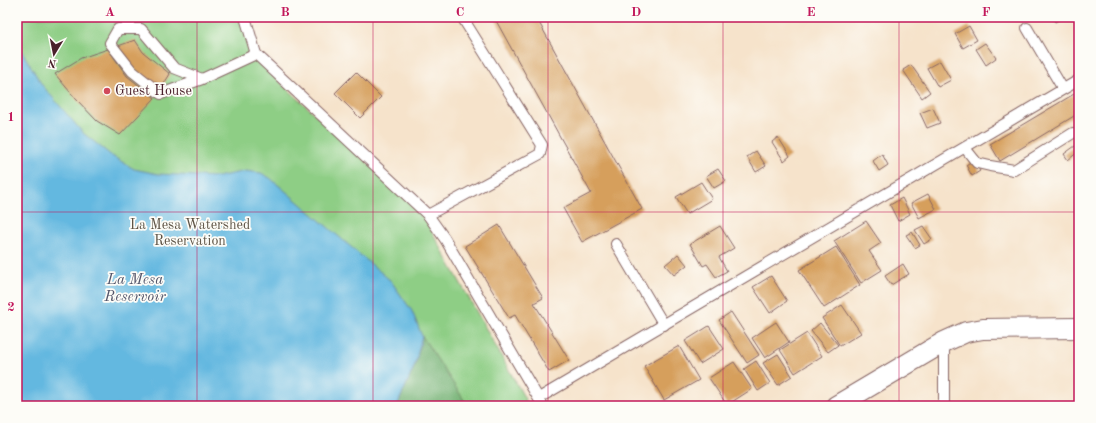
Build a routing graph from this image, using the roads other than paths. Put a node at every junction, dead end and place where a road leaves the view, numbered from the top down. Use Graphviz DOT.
graph roads {
  1 [pos="245,17"];
  2 [pos="462,17"];
  3 [pos="1027,28"];
  4 [pos="256,54"];
  5 [pos="202,79"];
  6 [pos="1079,80"];
  7 [pos="1063,90"];
  8 [pos="1073,133"];
  9 [pos="964,148"];
  10 [pos="428,215"];
  11 [pos="616,244"];
  12 [pos="664,325"];
  13 [pos="1079,328"];
  14 [pos="944,342"];
  15 [pos="541,402"];
  16 [pos="836,406"];
  17 [pos="944,406"];
  1 -- 4 [label="lane"];
  2 -- 10 [label="lane"];
  3 -- 7 [label="lane"];
  4 -- 5 [label="lane"];
  4 -- 10 [label="lane"];
  5 -- 5 [label="lane"];
  6 -- 7 [label="lane"];
  7 -- 9 [label="lane"];
  8 -- 9 [label="lane"];
  9 -- 12 [label="lane"];
  10 -- 15 [label="lane"];
  11 -- 12 [label="lane"];
  12 -- 15 [label="lane"];
  13 -- 14 [label="street"];
  14 -- 16 [label="street"];
  14 -- 17 [label="lane"];
}
